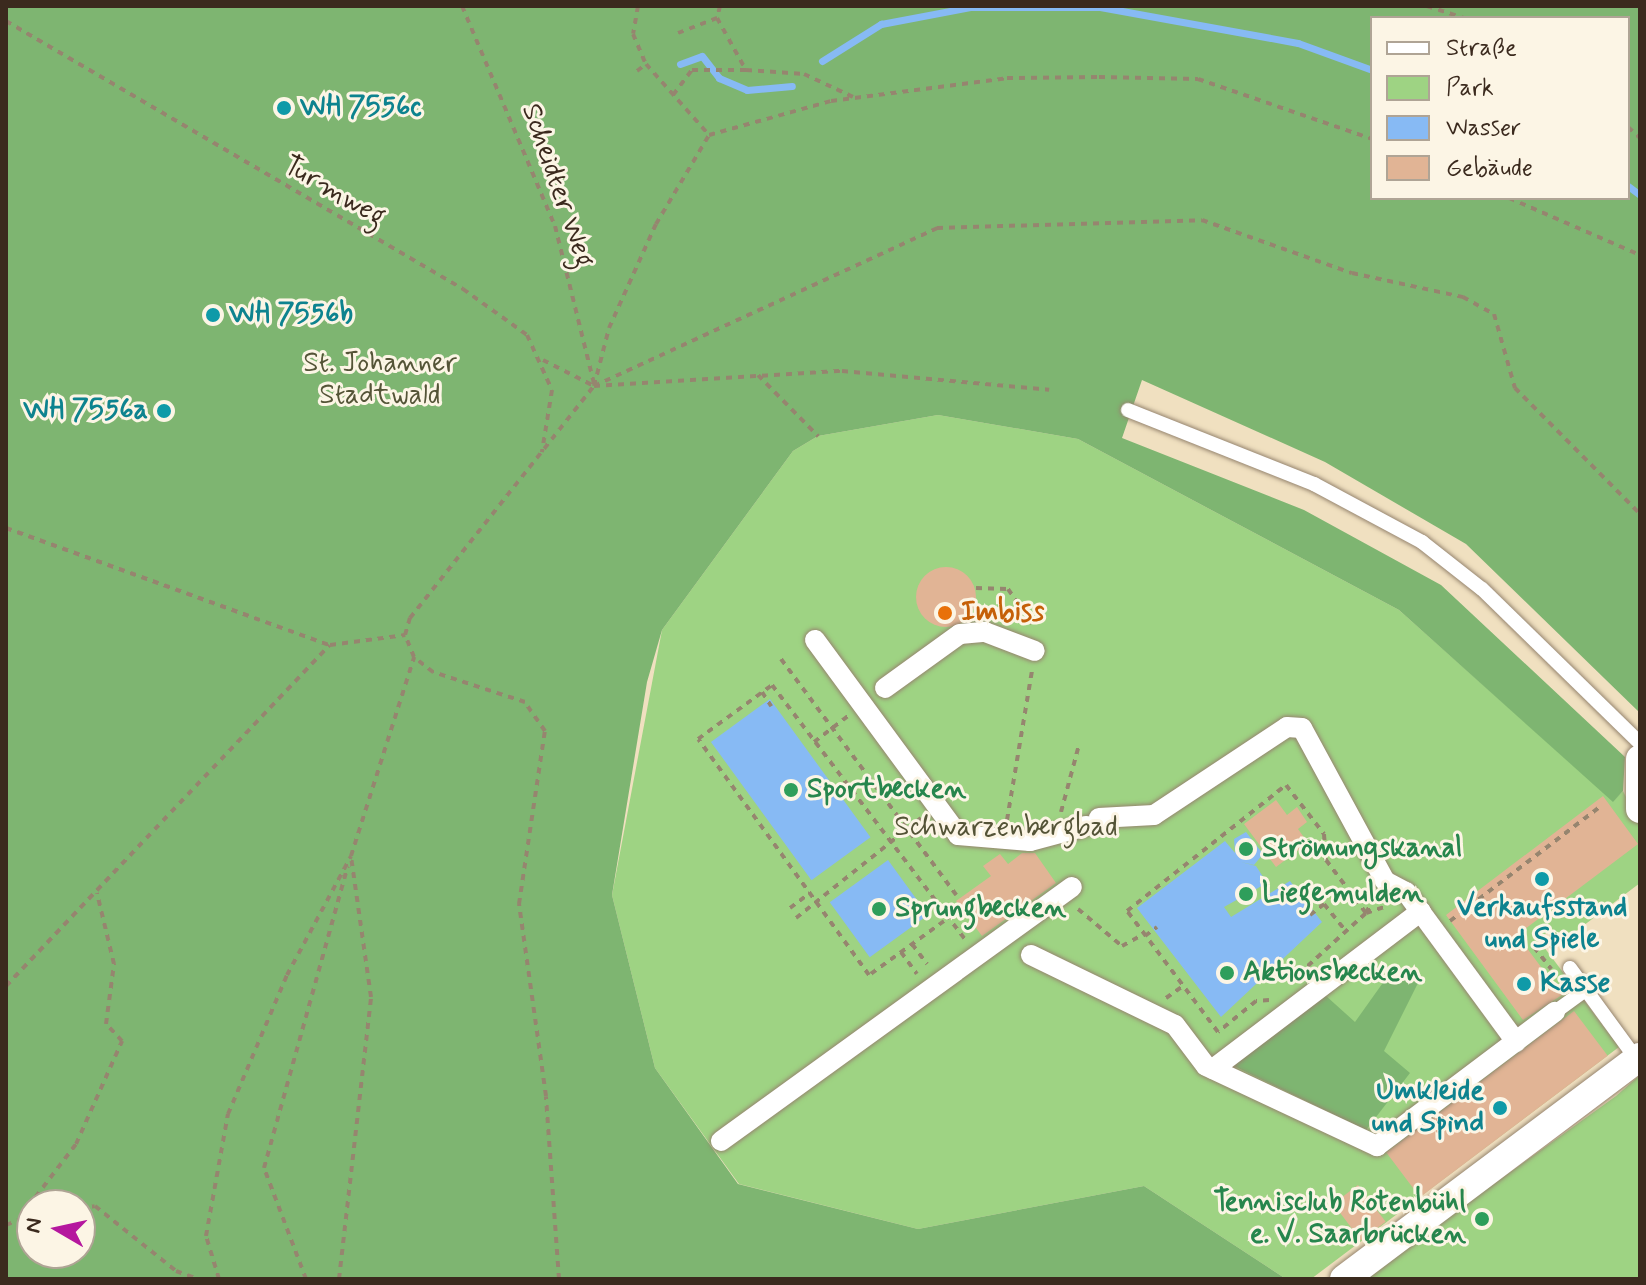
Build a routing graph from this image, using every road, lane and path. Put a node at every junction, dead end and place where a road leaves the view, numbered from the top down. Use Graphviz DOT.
graph roads {
  1 [pos="462,6"];
  2 [pos="638,6"];
  3 [pos="720,6"];
  4 [pos="1427,6"];
  5 [pos="1459,16"];
  6 [pos="717,18"];
  7 [pos="6,21"];
  8 [pos="678,33"];
  9 [pos="646,64"];
  10 [pos="746,70"];
  11 [pos="637,71"];
  12 [pos="673,95"];
  13 [pos="855,98"];
  14 [pos="709,135"];
  15 [pos="1370,138"];
  16 [pos="1514,200"];
  17 [pos="1640,255"];
  18 [pos="543,360"];
  19 [pos="758,375"];
  20 [pos="594,386"];
  21 [pos="1049,390"];
  22 [pos="1128,410"];
  23 [pos="818,436"];
  24 [pos="540,458"];
  25 [pos="1640,514"];
  26 [pos="6,528"];
  27 [pos="976,588"];
  28 [pos="405,635"];
  29 [pos="815,640"];
  30 [pos="1038,642"];
  31 [pos="330,645"];
  32 [pos="414,657"];
  33 [pos="781,659"];
  34 [pos="885,688"];
  35 [pos="762,692"];
  36 [pos="771,706"];
  37 [pos="790,709"];
  38 [pos="782,716"];
  39 [pos="833,727"];
  40 [pos="814,742"];
  41 [pos="1640,743"];
  42 [pos="1079,745"];
  43 [pos="719,752"];
  44 [pos="711,758"];
  45 [pos="1640,759"];
  46 [pos="828,762"];
  47 [pos="820,768"];
  48 [pos="1601,806"];
  49 [pos="1640,809"];
  50 [pos="762,811"];
  51 [pos="755,817"];
  52 [pos="870,819"];
  53 [pos="862,825"];
  54 [pos="908,828"];
  55 [pos="1058,835"];
  56 [pos="1004,838"];
  57 [pos="888,843"];
  58 [pos="351,856"];
  59 [pos="804,868"];
  60 [pos="796,874"];
  61 [pos="1072,887"];
  62 [pos="97,893"];
  63 [pos="810,893"];
  64 [pos="956,895"];
  65 [pos="1371,900"];
  66 [pos="817,902"];
  67 [pos="1388,905"];
  68 [pos="790,908"];
  69 [pos="1421,911"];
  70 [pos="1366,913"];
  71 [pos="1310,915"];
  72 [pos="796,918"];
  73 [pos="944,921"];
  74 [pos="1450,921"];
  75 [pos="1157,927"];
  76 [pos="1345,930"];
  77 [pos="1145,935"];
  78 [pos="912,944"];
  79 [pos="1130,945"];
  80 [pos="901,952"];
  81 [pos="975,954"];
  82 [pos="1536,954"];
  83 [pos="1031,955"];
  84 [pos="930,968"];
  85 [pos="1570,968"];
  86 [pos="1555,975"];
  87 [pos="919,976"];
  88 [pos="6,986"];
  89 [pos="1183,986"];
  90 [pos="1288,988"];
  91 [pos="1584,991"];
  92 [pos="1175,992"];
  93 [pos="1280,994"];
  94 [pos="1192,998"];
  95 [pos="1183,1004"];
  96 [pos="1555,1012"];
  97 [pos="1516,1042"];
  98 [pos="1638,1059"];
  99 [pos="1213,1069"];
  100 [pos="721,1141"];
  101 [pos="42,1189"];
  102 [pos="96,1207"];
  103 [pos="198,1279"];
  104 [pos="219,1279"];
  105 [pos="306,1279"];
  106 [pos="339,1279"];
  107 [pos="559,1279"];
  108 [pos="1344,1279"];
  1 -- 20 [label="path, Scheidter Weg"];
  2 -- 9 [label="path"];
  3 -- 6 [label="path"];
  4 -- 5 [label="path"];
  6 -- 8 [label="path"];
  6 -- 10 [label="path"];
  7 -- 18 [label="path, Turmweg"];
  9 -- 11 [label="path"];
  9 -- 12 [label="path"];
  10 -- 12 [label="path"];
  10 -- 13 [label="path"];
  12 -- 14 [label="path"];
  13 -- 14 [label="path"];
  13 -- 15 [label="path"];
  14 -- 20 [label="path"];
  16 -- 17 [label="path"];
  18 -- 20 [label="path"];
  18 -- 24 [label="path"];
  19 -- 20 [label="path"];
  19 -- 21 [label="path"];
  19 -- 23 [label="path"];
  20 -- 24 [label="path"];
  20 -- 25 [label="path"];
  22 -- 41 [label="lane"];
  24 -- 28 [label="path"];
  26 -- 31 [label="path"];
  27 -- 30 [label="path"];
  28 -- 31 [label="path"];
  28 -- 32 [label="path"];
  29 -- 56 [label="street"];
  30 -- 34 [label="street"];
  30 -- 56 [label="path"];
  31 -- 62 [label="path"];
  32 -- 58 [label="path"];
  32 -- 107 [label="path"];
  33 -- 39 [label="path"];
  35 -- 36 [label="path"];
  35 -- 37 [label="path"];
  35 -- 44 [label="path"];
  37 -- 38 [label="path"];
  37 -- 40 [label="path"];
  39 -- 40 [label="path"];
  39 -- 54 [label="path"];
  40 -- 46 [label="path"];
  42 -- 55 [label="path"];
  43 -- 44 [label="path"];
  44 -- 51 [label="path"];
  45 -- 49 [label="street"];
  46 -- 47 [label="path"];
  46 -- 52 [label="path"];
  48 -- 74 [label="path"];
  50 -- 51 [label="path"];
  51 -- 60 [label="path"];
  52 -- 53 [label="path"];
  52 -- 57 [label="path"];
  54 -- 57 [label="path"];
  54 -- 64 [label="path"];
  55 -- 56 [label="street"];
  55 -- 69 [label="street"];
  57 -- 66 [label="path"];
  57 -- 73 [label="path"];
  58 -- 104 [label="path"];
  58 -- 105 [label="path"];
  58 -- 106 [label="path"];
  59 -- 60 [label="path"];
  60 -- 63 [label="path"];
  61 -- 81 [label="street"];
  62 -- 88 [label="path"];
  62 -- 101 [label="path"];
  63 -- 66 [label="path"];
  63 -- 68 [label="path"];
  65 -- 70 [label="path"];
  66 -- 72 [label="path"];
  66 -- 80 [label="path"];
  67 -- 70 [label="path"];
  69 -- 97 [label="street"];
  69 -- 99 [label="street"];
  70 -- 76 [label="path"];
  70 -- 77 [label="path"];
  71 -- 76 [label="path"];
  73 -- 78 [label="path"];
  73 -- 81 [label="path"];
  75 -- 77 [label="path"];
  76 -- 90 [label="path"];
  77 -- 79 [label="path"];
  77 -- 89 [label="path"];
  78 -- 80 [label="path"];
  78 -- 84 [label="path"];
  80 -- 87 [label="path"];
  81 -- 100 [label="street"];
  82 -- 86 [label="path"];
  83 -- 99 [label="street"];
  85 -- 91 [label="lane"];
  89 -- 92 [label="path"];
  89 -- 94 [label="path"];
  91 -- 96 [label="lane"];
  91 -- 98 [label="lane"];
  93 -- 94 [label="path"];
  94 -- 95 [label="path"];
  96 -- 97 [label="street"];
  97 -- 99 [label="street"];
  98 -- 108 [label="street"];
  102 -- 103 [label="path"];
}
